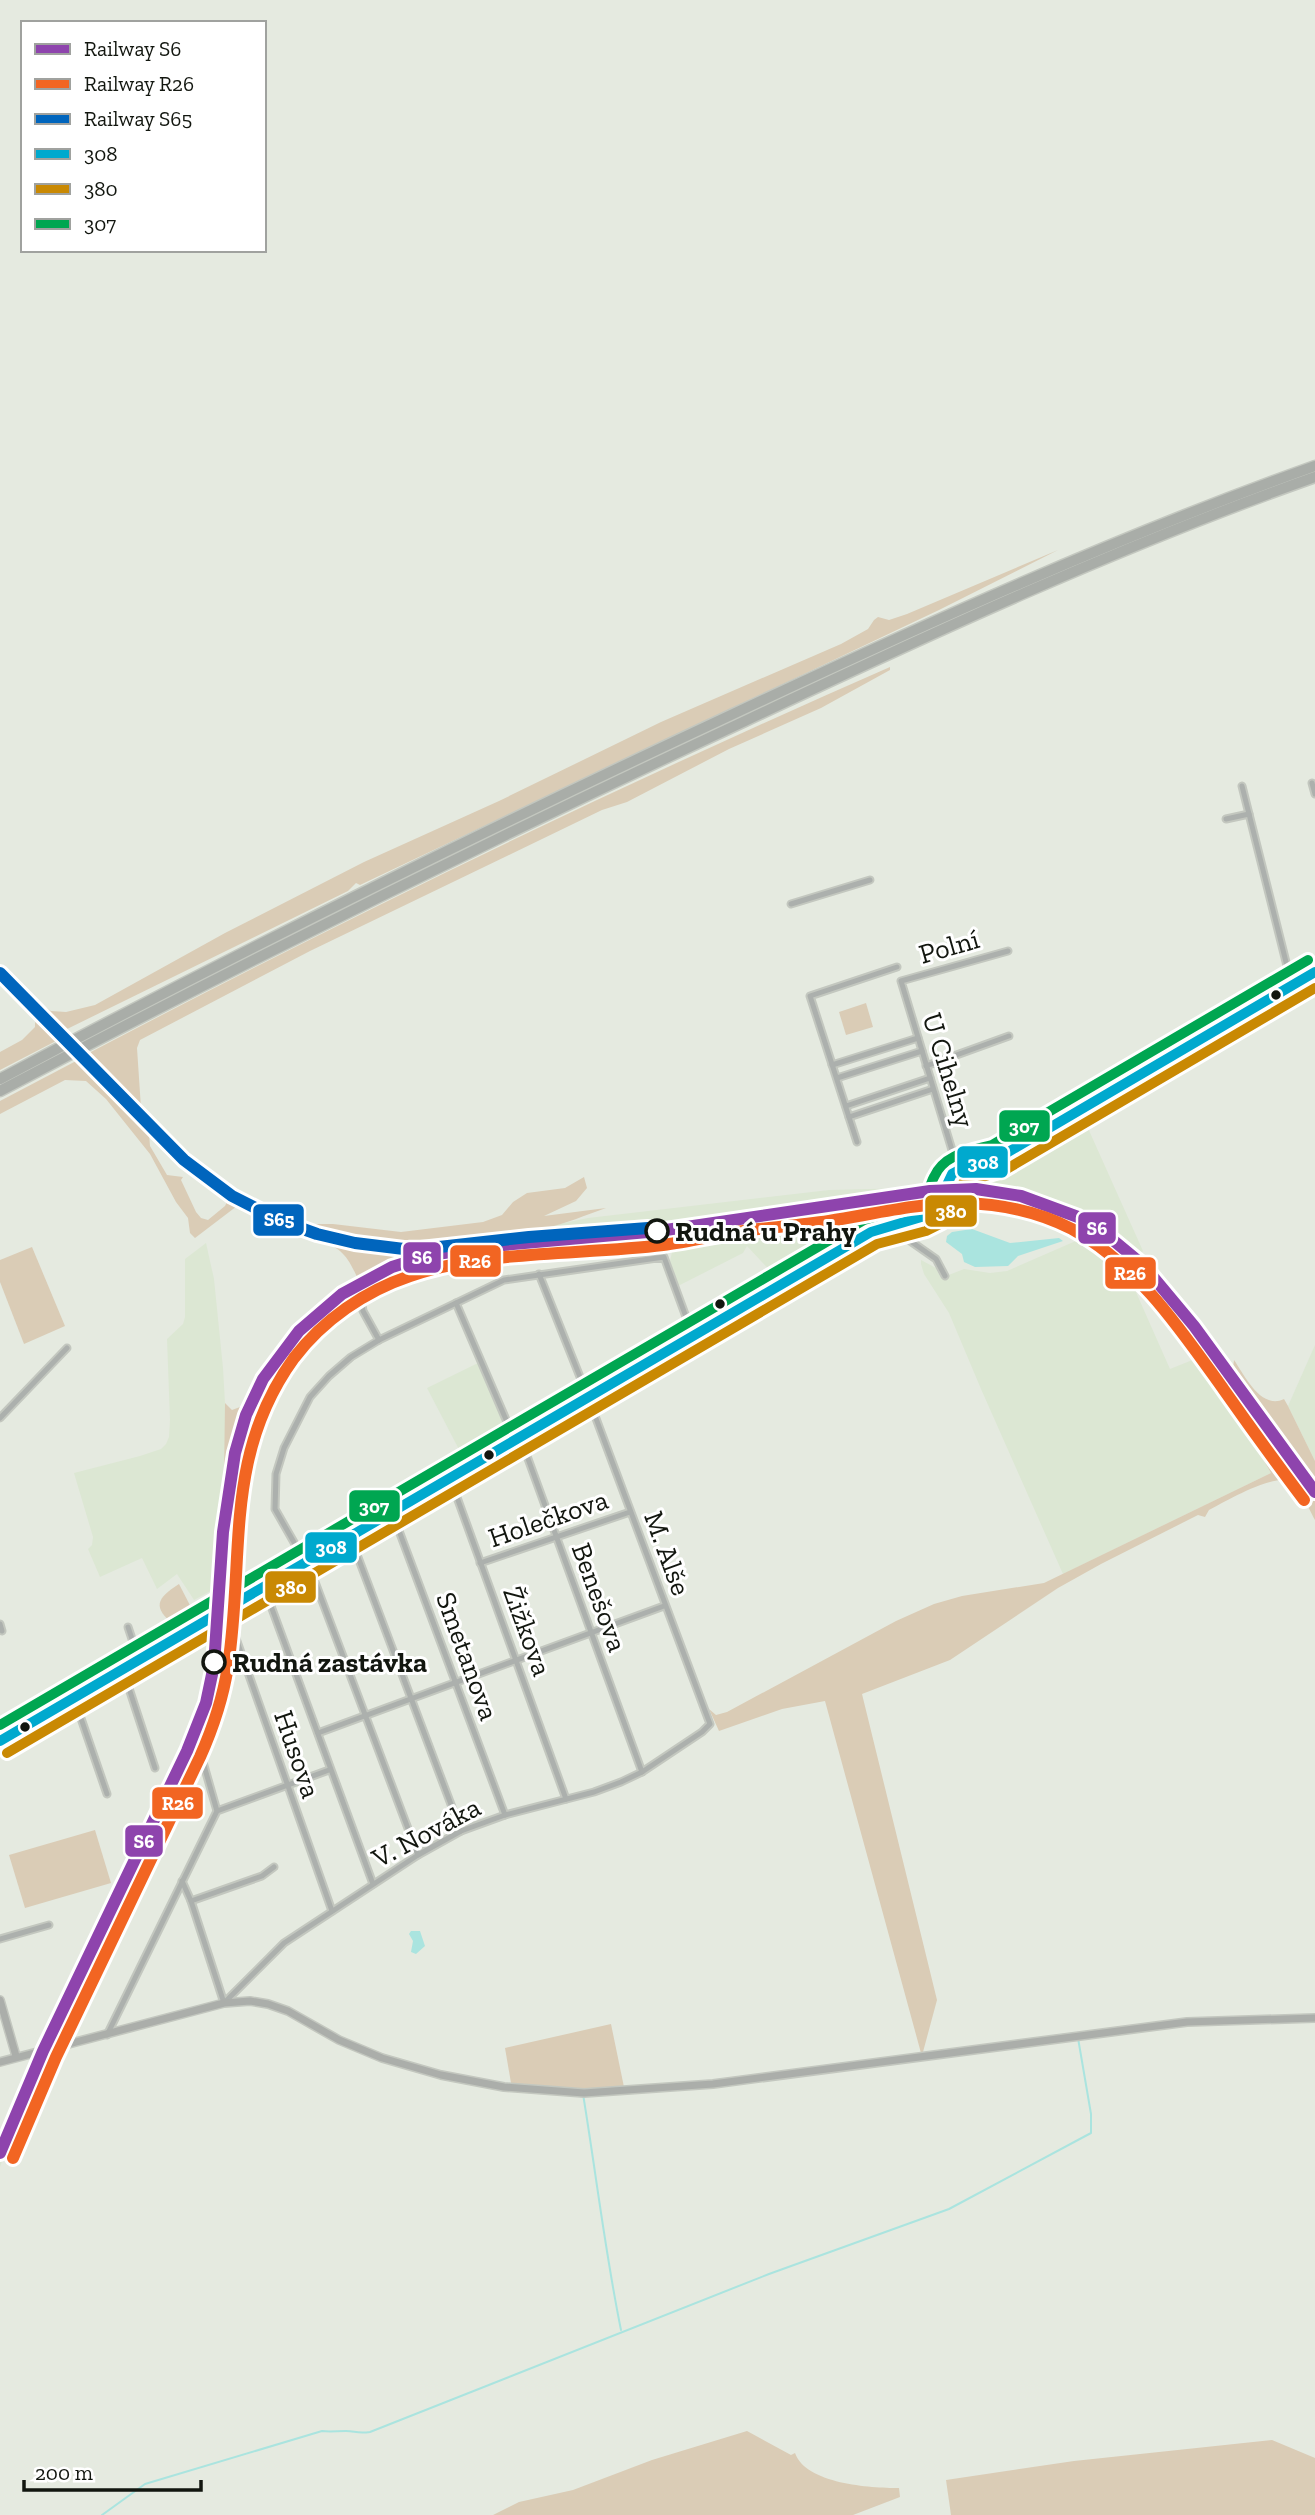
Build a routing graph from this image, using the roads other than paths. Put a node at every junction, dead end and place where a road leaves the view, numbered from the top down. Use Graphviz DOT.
graph roads {
  1 [pos="1315,466"];
  2 [pos="1315,477"];
  3 [pos="1312,783"];
  4 [pos="1242,786"];
  5 [pos="1315,794"];
  6 [pos="1250,814"];
  7 [pos="1226,819"];
  8 [pos="870,880"];
  9 [pos="791,904"];
  10 [pos="1008,951"];
  11 [pos="897,967"];
  12 [pos="1315,972"];
  13 [pos="901,981"];
  14 [pos="1292,986"];
  15 [pos="1009,1037"];
  16 [pos="918,1038"];
  17 [pos="922,1051"];
  18 [pos="832,1065"];
  19 [pos="926,1066"];
  20 [pos="837,1078"];
  21 [pos="930,1078"];
  22 [pos="0,1079"];
  23 [pos="933,1089"];
  24 [pos="0,1091"];
  25 [pos="846,1106"];
  26 [pos="849,1117"];
  27 [pos="857,1142"];
  28 [pos="958,1170"];
  29 [pos="901,1221"];
  30 [pos="539,1274"];
  31 [pos="945,1276"];
  32 [pos="360,1294"];
  33 [pos="456,1303"];
  34 [pos="693,1336"];
  35 [pos="379,1340"];
  36 [pos="67,1348"];
  37 [pos="588,1397"];
  38 [pos="0,1418"];
  39 [pos="517,1439"];
  40 [pos="450,1478"];
  41 [pos="392,1512"];
  42 [pos="630,1512"];
  43 [pos="350,1536"];
  44 [pos="555,1538"];
  45 [pos="305,1563"];
  46 [pos="480,1563"];
  47 [pos="264,1587"];
  48 [pos="664,1606"];
  49 [pos="226,1610"];
  50 [pos="128,1627"];
  51 [pos="591,1634"];
  52 [pos="139,1660"];
  53 [pos="516,1660"];
  54 [pos="123,1670"];
  55 [pos="455,1683"];
  56 [pos="74,1698"];
  57 [pos="410,1700"];
  58 [pos="365,1716"];
  59 [pos="709,1724"];
  60 [pos="318,1733"];
  61 [pos="201,1740"];
  62 [pos="0,1741"];
  63 [pos="155,1768"];
  64 [pos="329,1770"];
  65 [pos="642,1772"];
  66 [pos="286,1786"];
  67 [pos="107,1794"];
  68 [pos="566,1799"];
  69 [pos="217,1811"];
  70 [pos="505,1815"];
  71 [pos="461,1831"];
  72 [pos="418,1855"];
  73 [pos="275,1867"];
  74 [pos="183,1881"];
  75 [pos="373,1884"];
  76 [pos="191,1901"];
  77 [pos="332,1911"];
  78 [pos="48,1925"];
  79 [pos="0,1939"];
  80 [pos="0,2000"];
  81 [pos="224,2003"];
  82 [pos="1315,2018"];
  83 [pos="107,2035"];
  84 [pos="16,2056"];
  85 [pos="0,2062"];
  1 -- 22 [label="highway"];
  2 -- 24 [label="highway"];
  3 -- 5 [label="street"];
  4 -- 6 [label="street"];
  6 -- 7 [label="street"];
  6 -- 14 [label="street"];
  8 -- 9 [label="street"];
  10 -- 13 [label="street, Polní"];
  11 -- 18 [label="street"];
  12 -- 14 [label="main road"];
  13 -- 16 [label="street, U Cihelny"];
  14 -- 28 [label="main road"];
  15 -- 19 [label="street"];
  16 -- 17 [label="street, U Cihelny"];
  16 -- 18 [label="street"];
  17 -- 19 [label="street, U Cihelny"];
  17 -- 20 [label="street"];
  18 -- 20 [label="street"];
  19 -- 21 [label="street, U Cihelny"];
  20 -- 25 [label="street"];
  21 -- 23 [label="street, U Cihelny"];
  21 -- 25 [label="street"];
  23 -- 26 [label="street"];
  23 -- 28 [label="street, U Cihelny"];
  25 -- 26 [label="street"];
  26 -- 27 [label="street"];
  28 -- 29 [label="main road"];
  29 -- 31 [label="street"];
  29 -- 34 [label="main road"];
  30 -- 33 [label="street"];
  30 -- 34 [label="street"];
  30 -- 37 [label="street, M. Alše"];
  32 -- 35 [label="street"];
  33 -- 35 [label="street"];
  33 -- 39 [label="street, Benešova"];
  34 -- 37 [label="main road"];
  35 -- 45 [label="street"];
  36 -- 38 [label="street"];
  37 -- 39 [label="main road"];
  37 -- 42 [label="street, M. Alše"];
  39 -- 40 [label="main road"];
  39 -- 44 [label="street, Benešova"];
  40 -- 41 [label="main road"];
  40 -- 46 [label="street, Žižkova"];
  41 -- 43 [label="main road"];
  41 -- 55 [label="street, Smetanova"];
  42 -- 44 [label="street, Holečkova"];
  42 -- 48 [label="street, M. Alše"];
  43 -- 45 [label="main road"];
  43 -- 57 [label="street"];
  44 -- 46 [label="street, Holečkova"];
  44 -- 51 [label="street, Benešova"];
  45 -- 47 [label="main road"];
  45 -- 58 [label="street"];
  46 -- 53 [label="street, Žižkova"];
  47 -- 49 [label="main road"];
  47 -- 60 [label="street"];
  48 -- 51 [label="street"];
  48 -- 59 [label="street, M. Alše"];
  49 -- 52 [label="main road"];
  49 -- 66 [label="street, Husova"];
  50 -- 52 [label="street"];
  51 -- 53 [label="street"];
  51 -- 65 [label="street, Benešova"];
  52 -- 54 [label="main road"];
  53 -- 55 [label="street"];
  53 -- 68 [label="street, Žižkova"];
  54 -- 56 [label="main road"];
  54 -- 63 [label="street"];
  55 -- 57 [label="street"];
  55 -- 70 [label="street, Smetanova"];
  56 -- 62 [label="main road"];
  56 -- 67 [label="street"];
  57 -- 58 [label="street"];
  57 -- 71 [label="street"];
  58 -- 60 [label="street"];
  58 -- 72 [label="street"];
  59 -- 65 [label="street, V. Nováka"];
  60 -- 64 [label="street"];
  61 -- 69 [label="street"];
  64 -- 66 [label="street"];
  64 -- 75 [label="street"];
  65 -- 68 [label="street, V. Nováka"];
  66 -- 69 [label="street"];
  66 -- 77 [label="street, Husova"];
  68 -- 70 [label="street, V. Nováka"];
  69 -- 74 [label="street"];
  70 -- 71 [label="street, V. Nováka"];
  71 -- 72 [label="street, V. Nováka"];
  72 -- 75 [label="street, V. Nováka"];
  73 -- 76 [label="street"];
  74 -- 76 [label="street"];
  74 -- 83 [label="street"];
  75 -- 77 [label="street, V. Nováka"];
  76 -- 81 [label="street"];
  77 -- 81 [label="street, V. Nováka"];
  78 -- 79 [label="street"];
  80 -- 84 [label="main road"];
  81 -- 82 [label="main road"];
  81 -- 83 [label="main road"];
  83 -- 84 [label="main road"];
  84 -- 85 [label="main road"];
}
